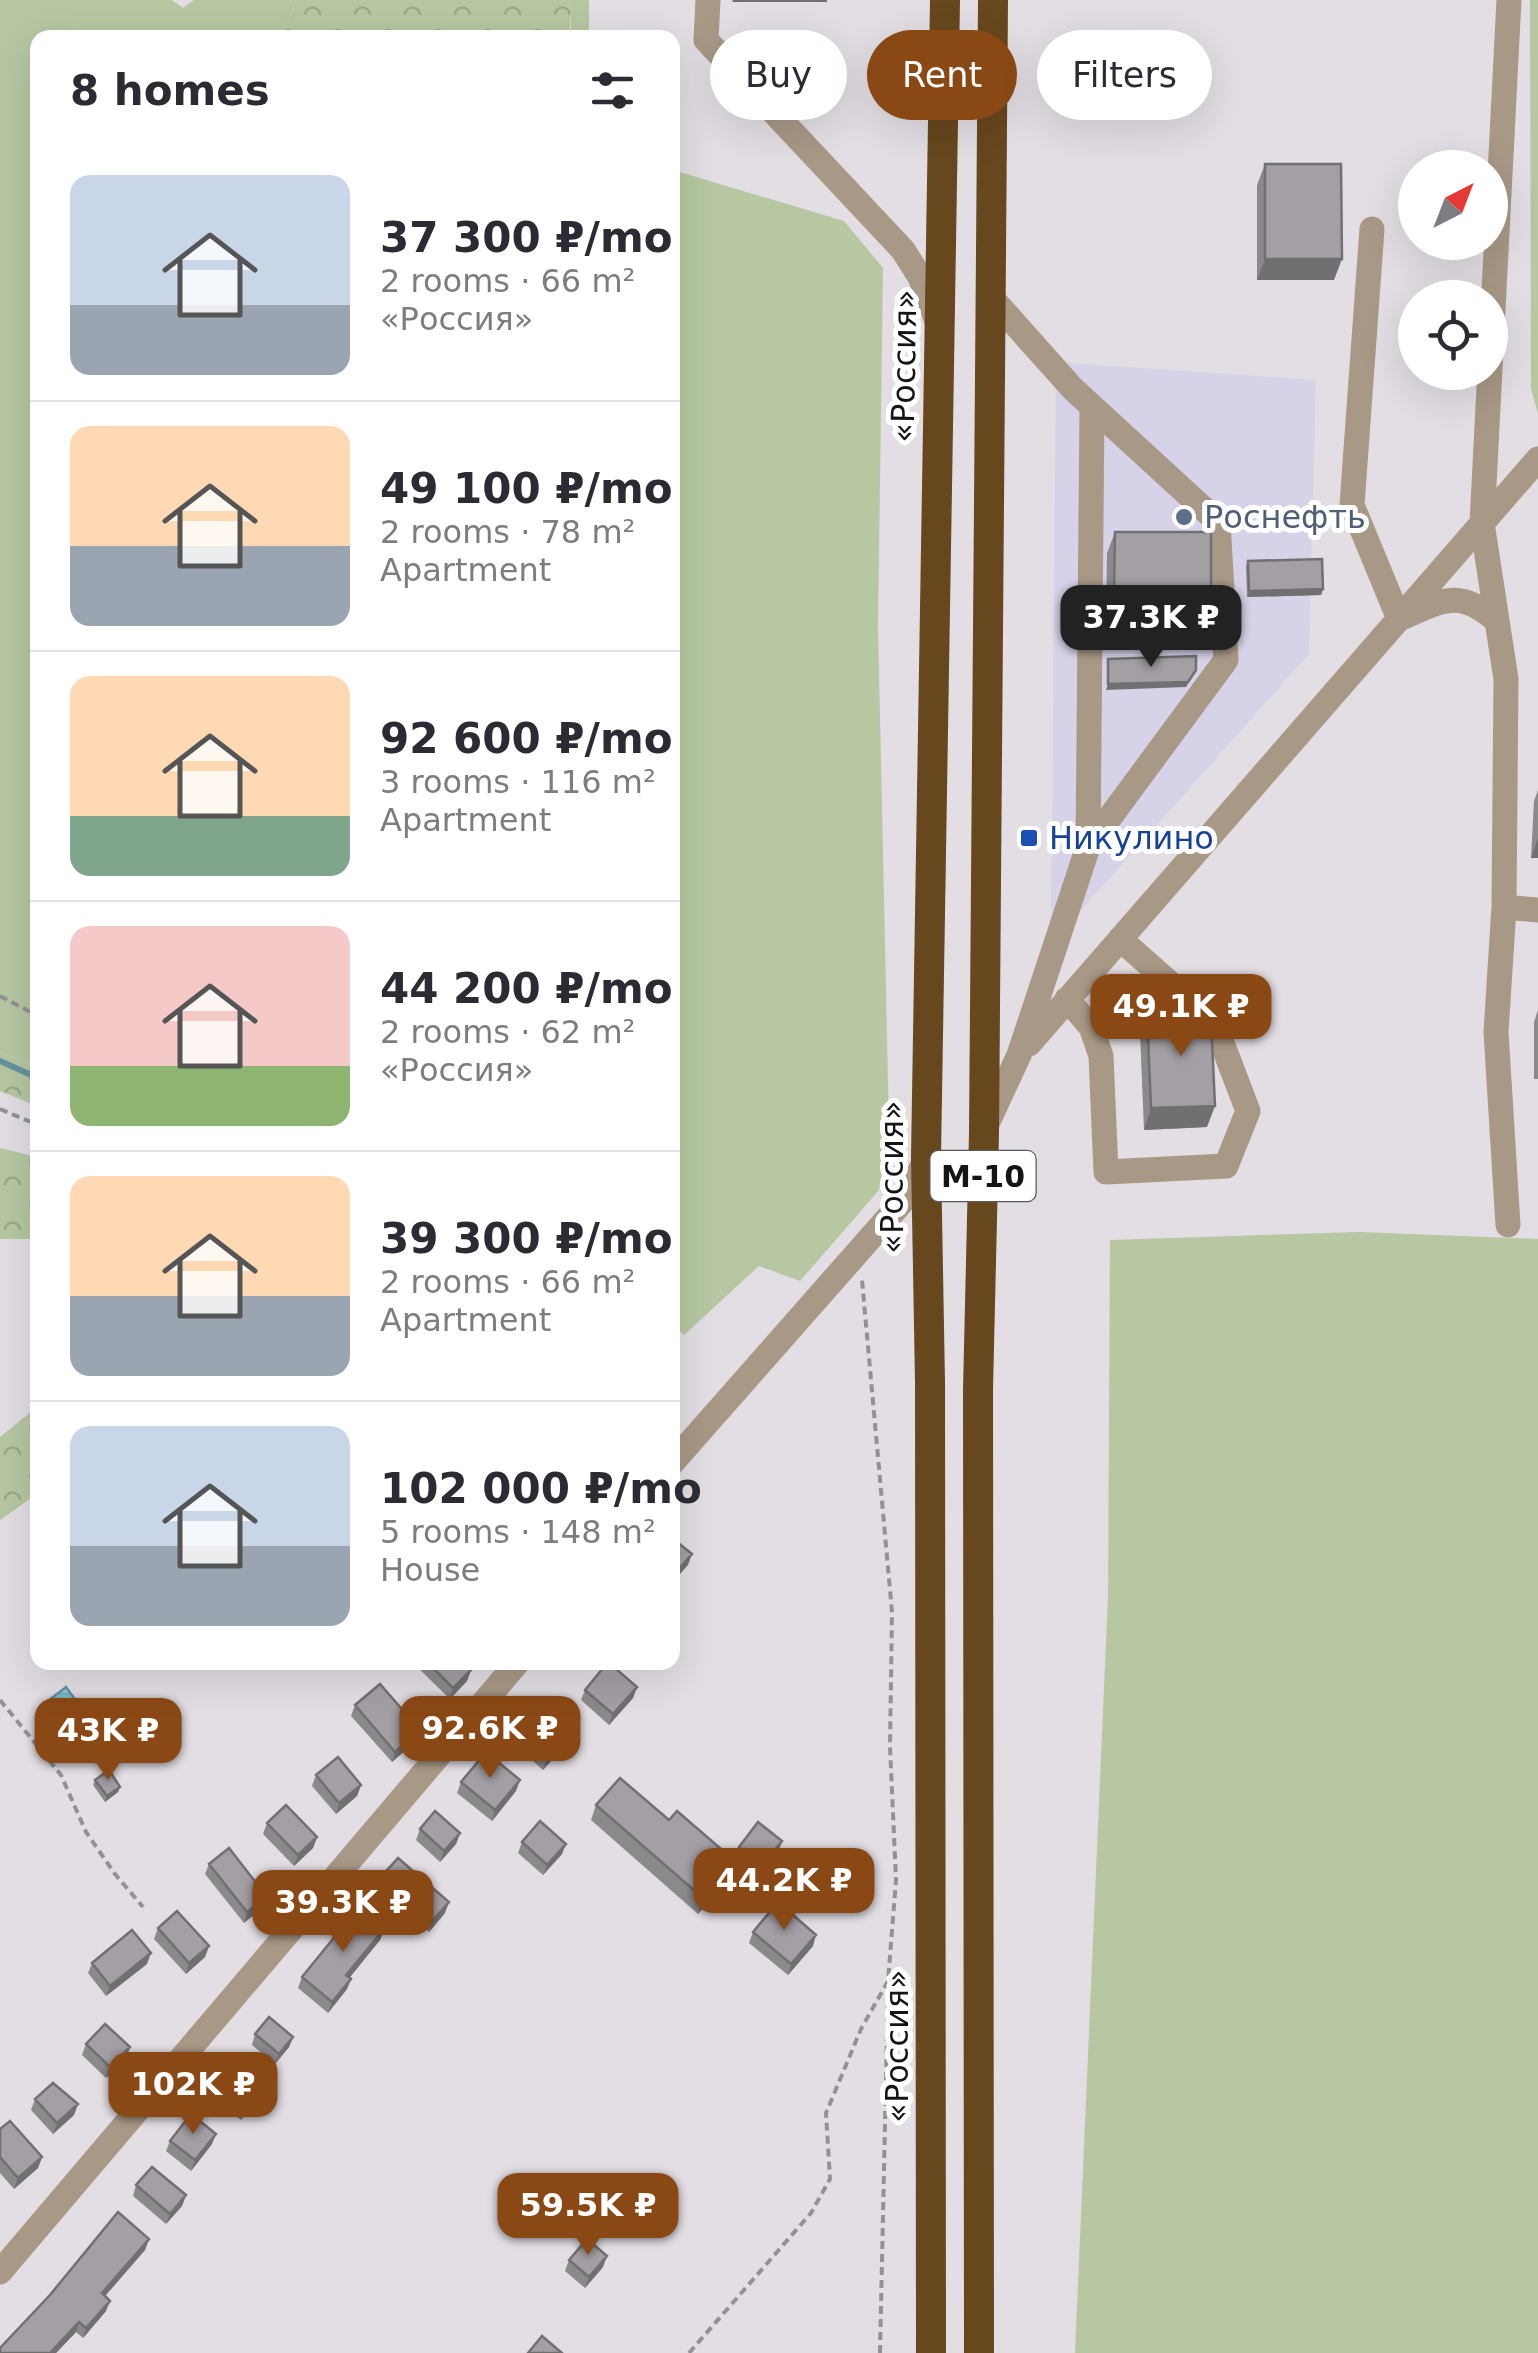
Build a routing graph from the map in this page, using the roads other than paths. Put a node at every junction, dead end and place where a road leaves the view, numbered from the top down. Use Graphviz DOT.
graph roads {
  1 [pos="708,0"];
  2 [pos="946,0"];
  3 [pos="993,0"];
  4 [pos="1510,0"];
  5 [pos="1372,230"];
  6 [pos="990,296"];
  7 [pos="940,330"];
  8 [pos="1092,406"];
  9 [pos="1538,459"];
  10 [pos="1529,486"];
  11 [pos="1482,523"];
  12 [pos="1400,619"];
  13 [pos="1497,621"];
  14 [pos="1088,847"];
  15 [pos="1504,907"];
  16 [pos="1538,910"];
  17 [pos="1120,939"];
  18 [pos="1067,1000"];
  19 [pos="1019,1055"];
  20 [pos="984,1133"];
  21 [pos="926,1157"];
  22 [pos="1508,1225"];
  23 [pos="680,1453"];
  24 [pos="511,1670"];
  25 [pos="0,2272"];
  26 [pos="931,2353"];
  27 [pos="978,2353"];
  1 -- 7 [label="street"];
  2 -- 7 [label="highway, «Россия» / М-10"];
  3 -- 6 [label="highway, М-10"];
  4 -- 11 [label="street"];
  5 -- 12 [label="street"];
  6 -- 8 [label="street"];
  6 -- 20 [label="highway, М-10"];
  7 -- 21 [label="highway, «Россия» / М-10"];
  8 -- 14 [label="street"];
  8 -- 14 [label="street"];
  9 -- 10 [label="street"];
  10 -- 11 [label="street"];
  11 -- 12 [label="street"];
  11 -- 13 [label="street"];
  12 -- 13 [label="street"];
  12 -- 17 [label="street"];
  13 -- 15 [label="street"];
  14 -- 19 [label="street"];
  15 -- 16 [label="street"];
  15 -- 22 [label="street"];
  17 -- 18 [label="street"];
  17 -- 18 [label="street"];
  18 -- 19 [label="street"];
  19 -- 20 [label="street"];
  20 -- 27 [label="highway, М-10"];
  21 -- 23 [label="street"];
  21 -- 26 [label="highway, «Россия» / М-10"];
  24 -- 25 [label="street"];
}
